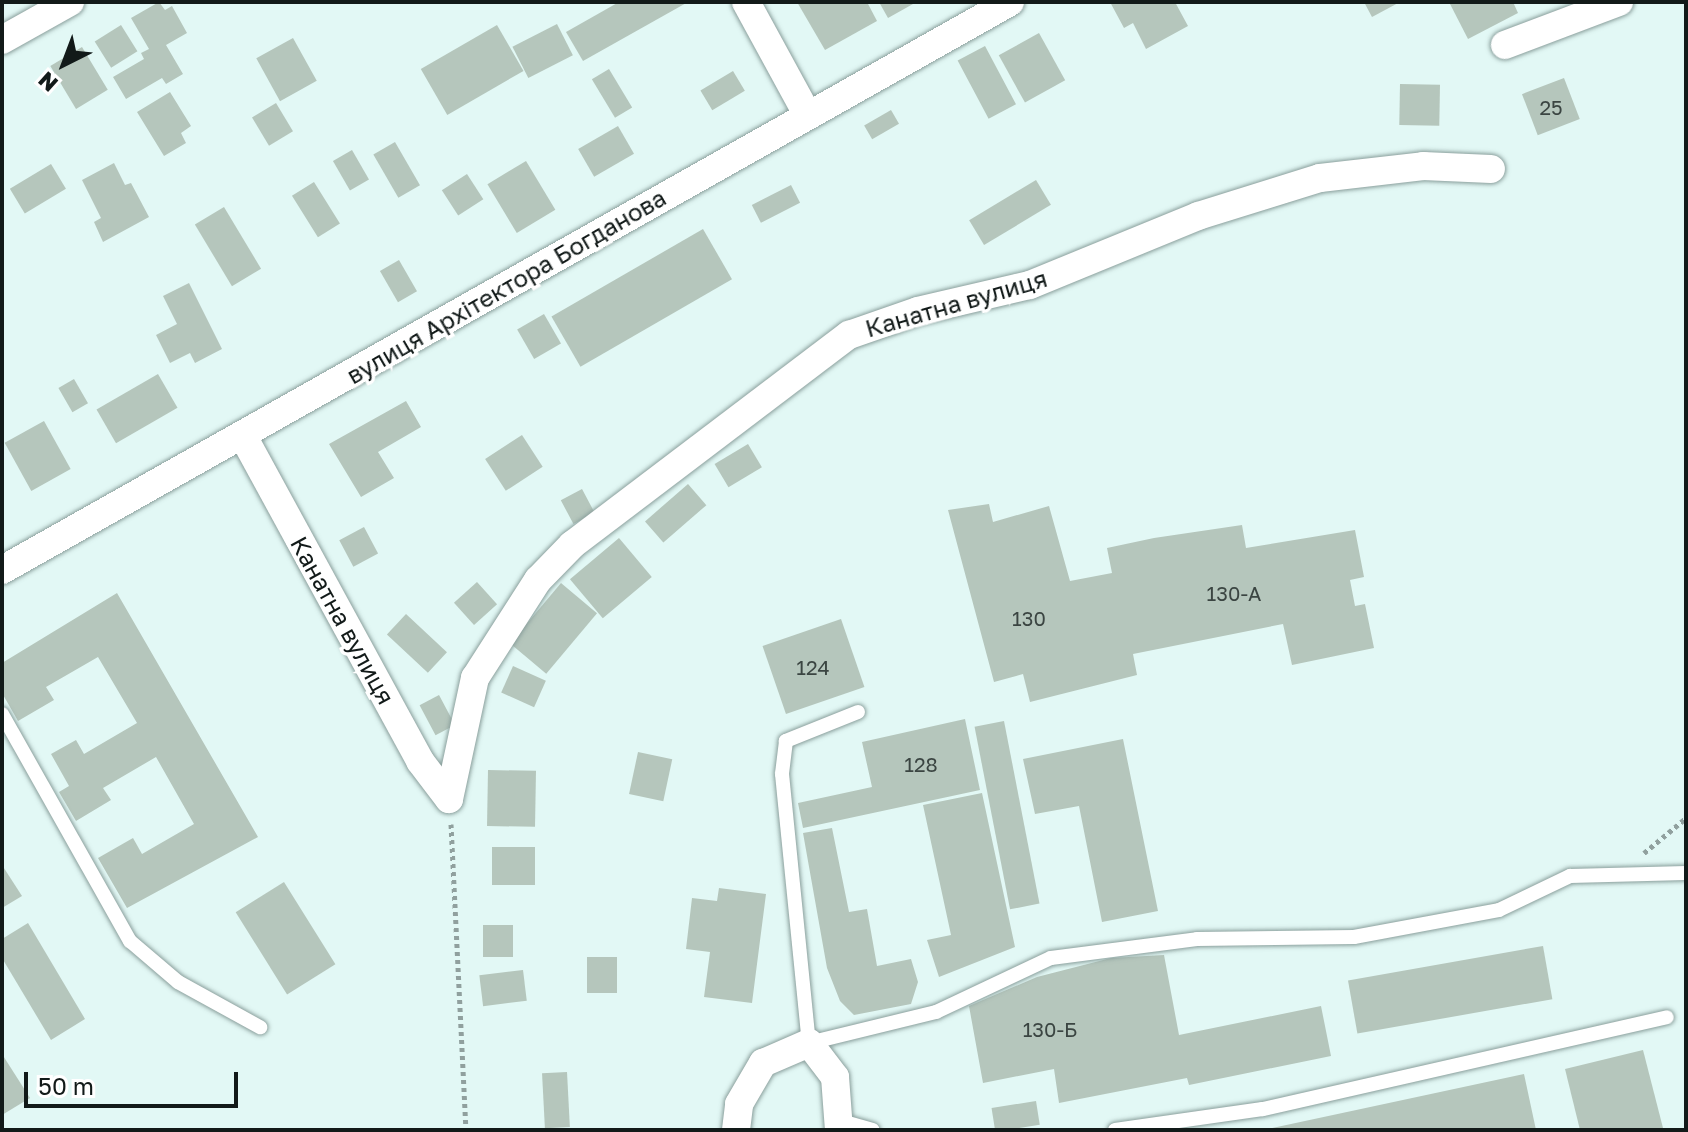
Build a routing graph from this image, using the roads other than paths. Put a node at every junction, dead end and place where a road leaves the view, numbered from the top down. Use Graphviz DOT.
graph roads {
  1 [pos="70,2"];
  2 [pos="746,2"];
  3 [pos="1010,2"];
  4 [pos="1619,2"];
  5 [pos="2,40"];
  6 [pos="1505,45"];
  7 [pos="807,114"];
  8 [pos="1491,169"];
  9 [pos="243,436"];
  10 [pos="2,570"];
  11 [pos="858,712"];
  12 [pos="2,714"];
  13 [pos="1686,873"];
  14 [pos="1667,1017"];
  15 [pos="260,1027"];
  16 [pos="809,1043"];
  17 [pos="840,1126"];
  18 [pos="736,1130"];
  19 [pos="873,1130"];
  20 [pos="1115,1130"];
  1 -- 5 [label="street"];
  2 -- 7 [label="street"];
  3 -- 7 [label="street, вулиця Архітектора Богданова"];
  4 -- 6 [label="street"];
  7 -- 9 [label="street, вулиця Архітектора Богданова"];
  8 -- 9 [label="street, Канатна вулиця"];
  9 -- 10 [label="street, вулиця Архітектора Богданова"];
  11 -- 16 [label="lane"];
  12 -- 15 [label="lane"];
  13 -- 16 [label="lane"];
  14 -- 20 [label="lane"];
  16 -- 17 [label="street"];
  16 -- 18 [label="street"];
  17 -- 19 [label="lane"];
}
